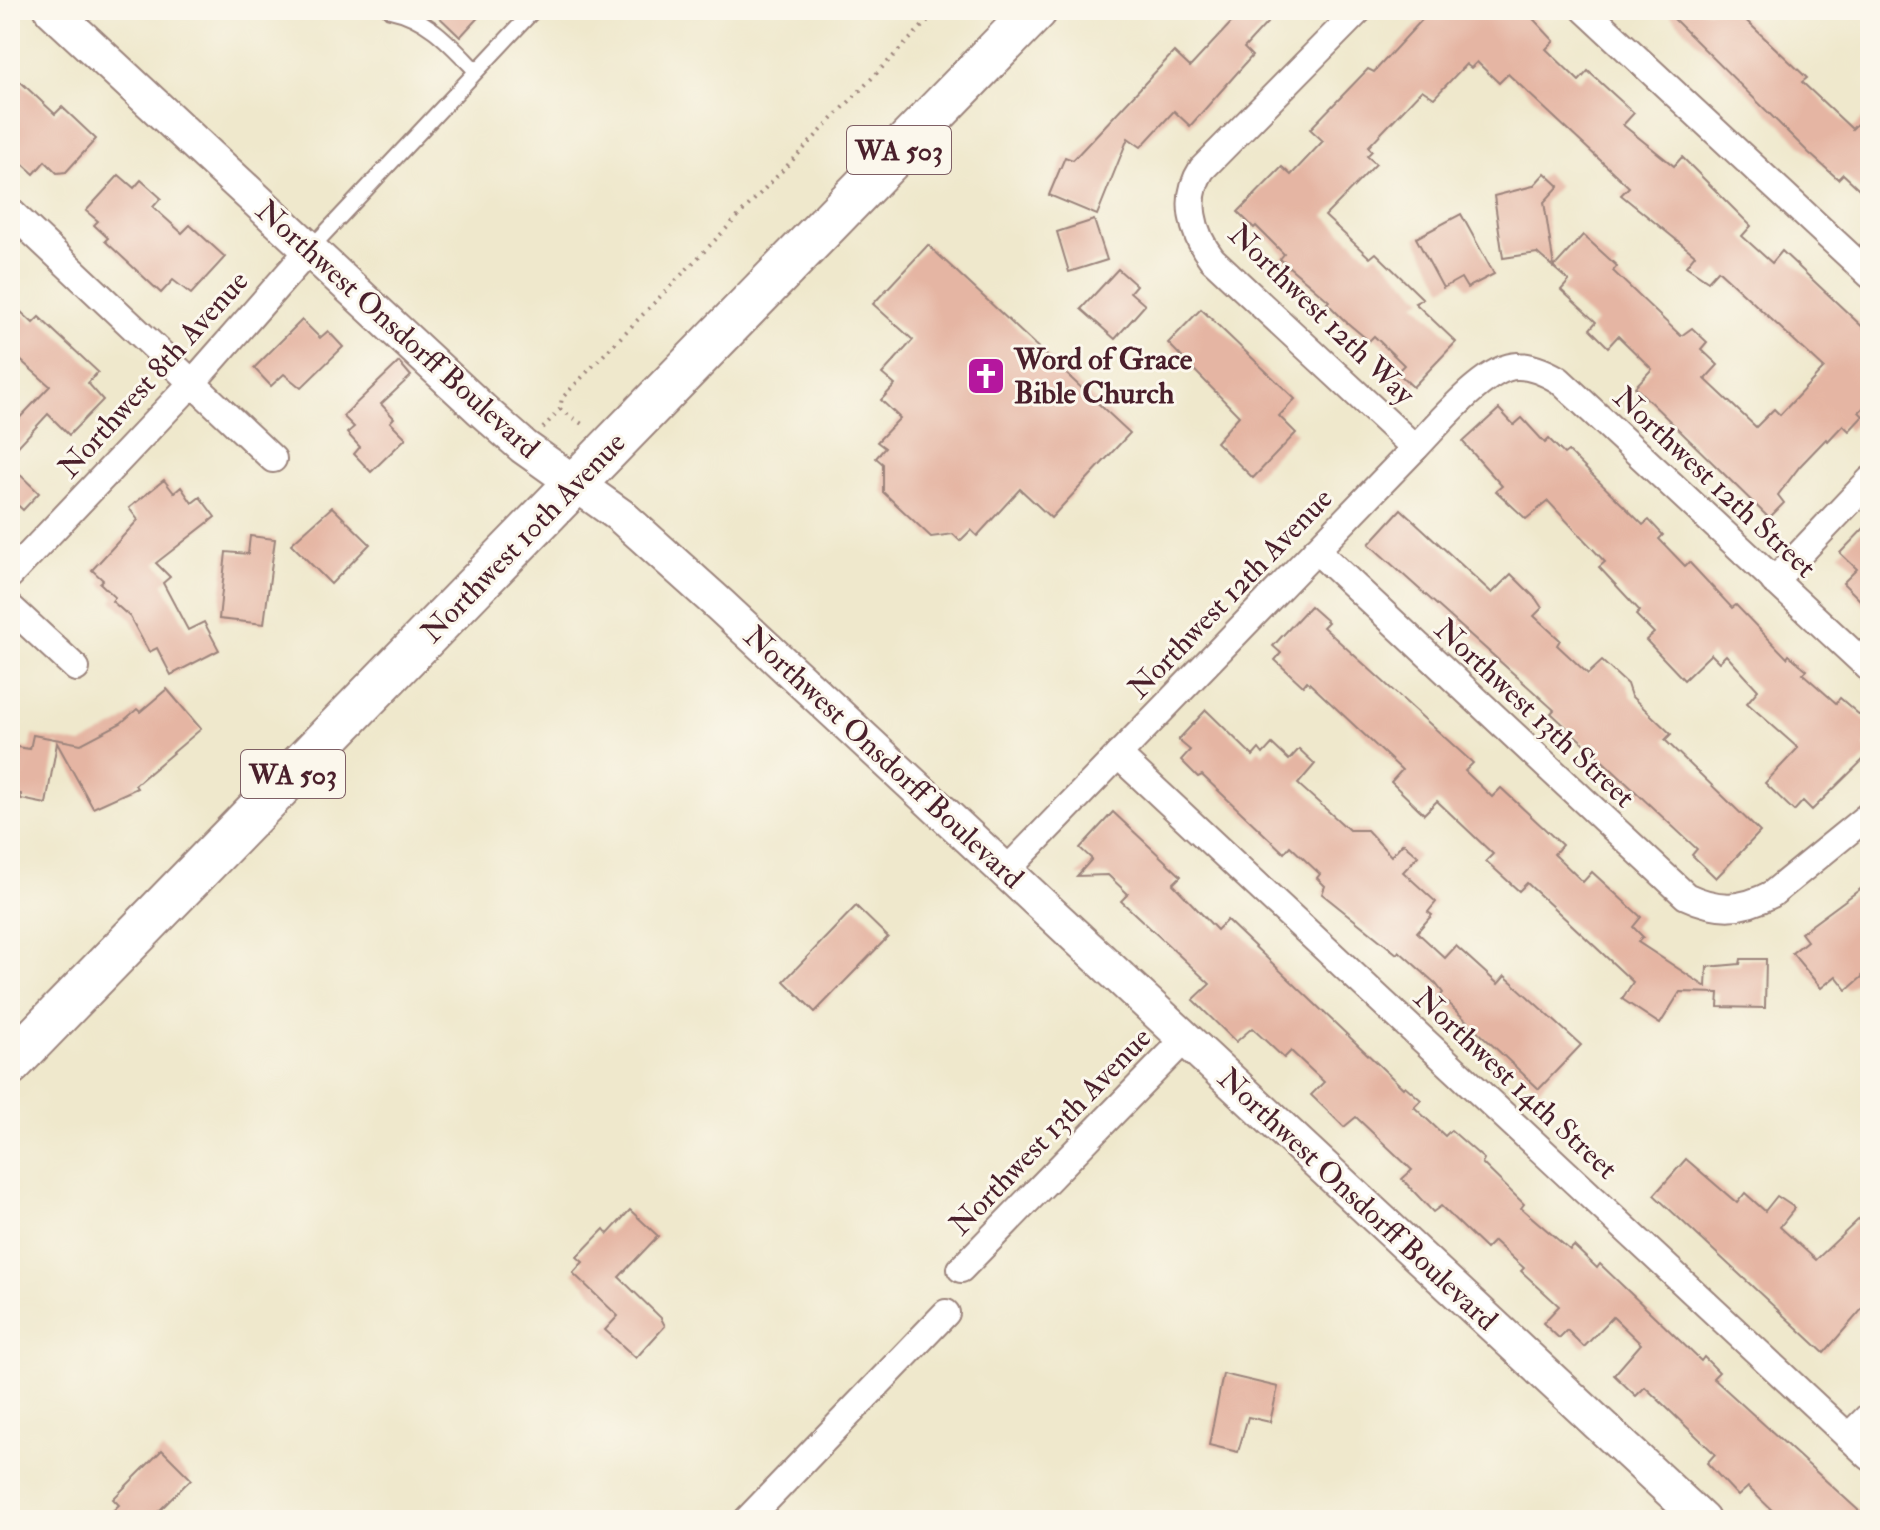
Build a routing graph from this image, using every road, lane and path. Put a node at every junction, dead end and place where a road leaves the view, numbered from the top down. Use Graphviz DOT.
graph roads {
  1 [pos="52,10"];
  2 [pos="390,10"];
  3 [pos="534,10"];
  4 [pos="938,10"];
  5 [pos="1036,10"];
  6 [pos="1359,10"];
  7 [pos="1585,10"];
  8 [pos="476,71"];
  9 [pos="10,211"];
  10 [pos="309,250"];
  11 [pos="1870,275"];
  12 [pos="1506,367"];
  13 [pos="194,381"];
  14 [pos="560,409"];
  15 [pos="1415,448"];
  16 [pos="273,459"];
  17 [pos="1870,480"];
  18 [pos="576,484"];
  19 [pos="1316,550"];
  20 [pos="10,575"];
  21 [pos="1774,581"];
  22 [pos="10,607"];
  23 [pos="76,668"];
  24 [pos="1870,669"];
  25 [pos="1118,755"];
  26 [pos="1870,814"];
  27 [pos="1006,871"];
  28 [pos="1186,1038"];
  29 [pos="10,1064"];
  30 [pos="961,1269"];
  31 [pos="946,1313"];
  32 [pos="1870,1415"];
  33 [pos="1848,1437"];
  34 [pos="1870,1457"];
  35 [pos="747,1520"];
  36 [pos="1702,1520"];
  1 -- 10 [label="street, Northwest Onsdorff Boulevard"];
  2 -- 8 [label="lane"];
  3 -- 8 [label="lane"];
  4 -- 14 [label="path"];
  5 -- 18 [label="main road, Northwest 10th Avenue / WA 503"];
  6 -- 15 [label="street, Northwest 12th Way"];
  7 -- 11 [label="street"];
  8 -- 10 [label="lane"];
  9 -- 13 [label="street"];
  10 -- 13 [label="street, Northwest 8th Avenue"];
  10 -- 18 [label="street, Northwest Onsdorff Boulevard"];
  12 -- 15 [label="street, Northwest 12th Avenue"];
  12 -- 21 [label="street, Northwest 12th Street"];
  13 -- 16 [label="street"];
  13 -- 20 [label="street, Northwest 8th Avenue"];
  15 -- 19 [label="street, Northwest 12th Avenue"];
  17 -- 21 [label="street"];
  18 -- 27 [label="street, Northwest Onsdorff Boulevard"];
  18 -- 29 [label="main road, Northwest 10th Avenue / WA 503"];
  19 -- 25 [label="street, Northwest 12th Avenue"];
  19 -- 26 [label="street, Northwest 13th Street"];
  21 -- 24 [label="street, Northwest 12th Street"];
  22 -- 23 [label="street"];
  25 -- 27 [label="street, Northwest 12th Avenue"];
  25 -- 33 [label="street, Northwest 14th Street"];
  27 -- 28 [label="street, Northwest Onsdorff Boulevard"];
  28 -- 30 [label="street, Northwest 13th Avenue"];
  28 -- 36 [label="street, Northwest Onsdorff Boulevard"];
  31 -- 35 [label="street"];
  32 -- 33 [label="street"];
  33 -- 34 [label="street, Northwest 14th Street"];
}
